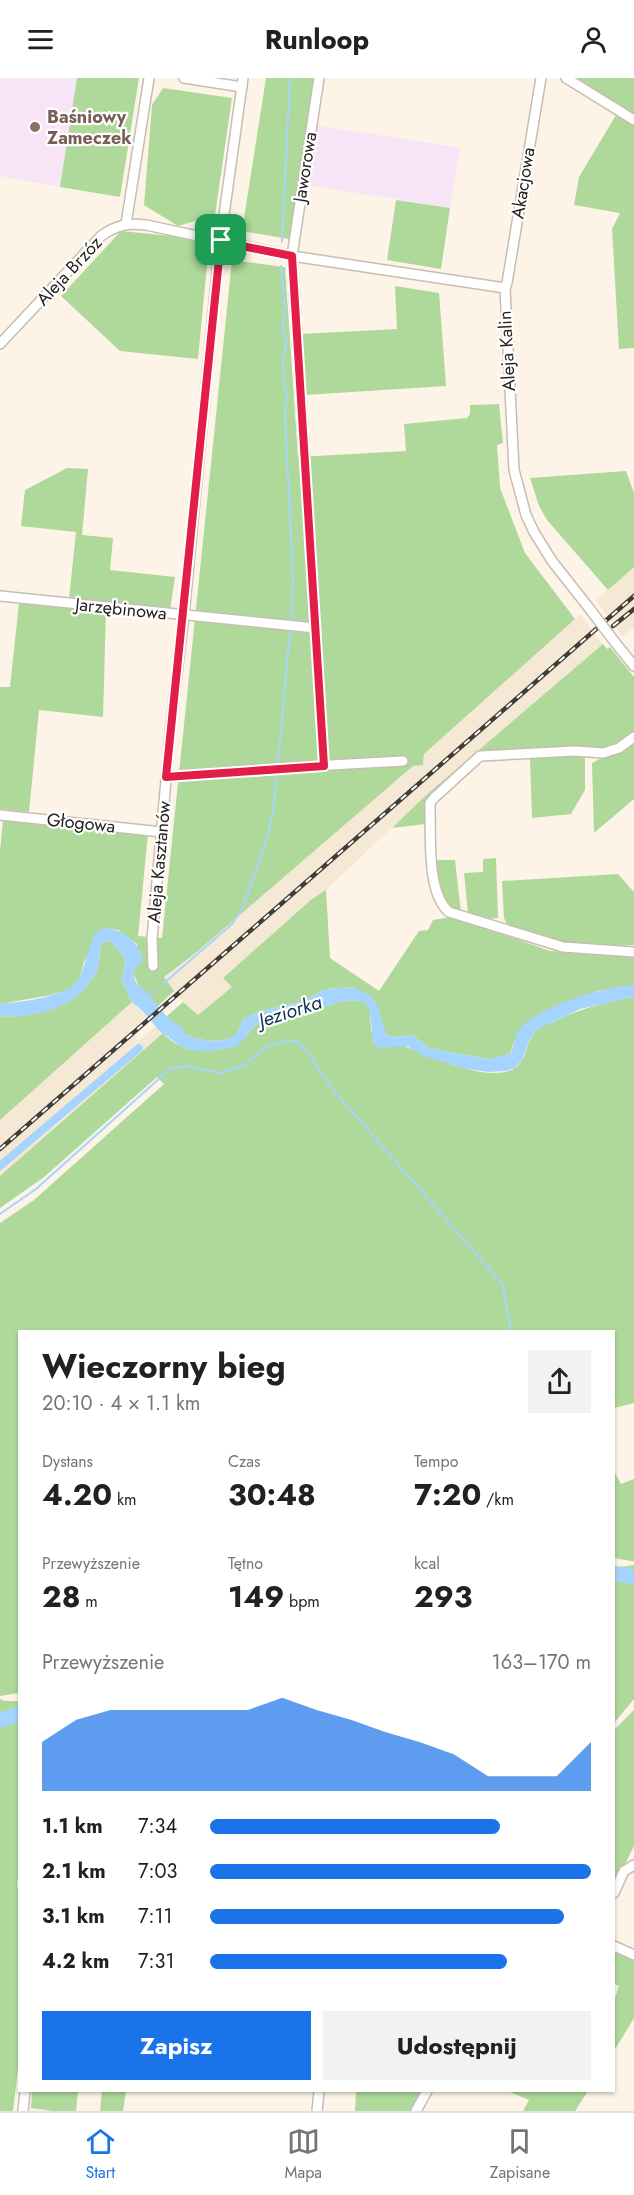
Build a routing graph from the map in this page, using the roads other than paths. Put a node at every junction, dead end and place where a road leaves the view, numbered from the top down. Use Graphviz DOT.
graph roads {
  1 [pos="149,78"];
  2 [pos="184,78"];
  3 [pos="319,78"];
  4 [pos="541,78"];
  5 [pos="566,78"];
  6 [pos="242,83"];
  7 [pos="634,120"];
  8 [pos="126,224"];
  9 [pos="221,240"];
  10 [pos="292,256"];
  11 [pos="504,288"];
  12 [pos="0,344"];
  13 [pos="0,596"];
  14 [pos="183,615"];
  15 [pos="315,628"];
  16 [pos="634,666"];
  17 [pos="634,736"];
  18 [pos="403,761"];
  19 [pos="324,766"];
  20 [pos="166,777"];
  21 [pos="0,815"];
  22 [pos="162,832"];
  23 [pos="634,952"];
  24 [pos="153,966"];
  25 [pos="634,1865"];
  26 [pos="615,1891"];
  27 [pos="615,1946"];
  28 [pos="634,1954"];
  29 [pos="25,2092"];
  30 [pos="319,2092"];
  31 [pos="427,2092"];
  32 [pos="23,2111"];
  33 [pos="317,2111"];
  34 [pos="416,2111"];
  1 -- 8 [label="street"];
  2 -- 6 [label="street"];
  3 -- 10 [label="street, Jaworowa"];
  4 -- 11 [label="street, Akacjowa"];
  5 -- 7 [label="street"];
  6 -- 9 [label="street, Aleja Kasztanów"];
  8 -- 9 [label="street"];
  8 -- 12 [label="street, Aleja Brzóz"];
  9 -- 10 [label="street, Aleja Kalin"];
  9 -- 14 [label="street, Aleja Kasztanów"];
  10 -- 11 [label="street, Aleja Kalin"];
  10 -- 15 [label="street, Jaworowa"];
  11 -- 16 [label="street, Aleja Kalin, bridge"];
  13 -- 14 [label="street, Jarzębinowa"];
  14 -- 15 [label="street, Jarzębinowa"];
  14 -- 20 [label="street, Aleja Kasztanów"];
  15 -- 19 [label="street, Jaworowa"];
  17 -- 23 [label="street"];
  18 -- 19 [label="street"];
  19 -- 20 [label="street"];
  20 -- 22 [label="street, Aleja Kasztanów"];
  21 -- 22 [label="street, Głogowa"];
  22 -- 24 [label="street, Aleja Kasztanów"];
  25 -- 26 [label="street"];
  27 -- 28 [label="street"];
  29 -- 32 [label="street"];
  30 -- 33 [label="street"];
  31 -- 34 [label="street"];
}
